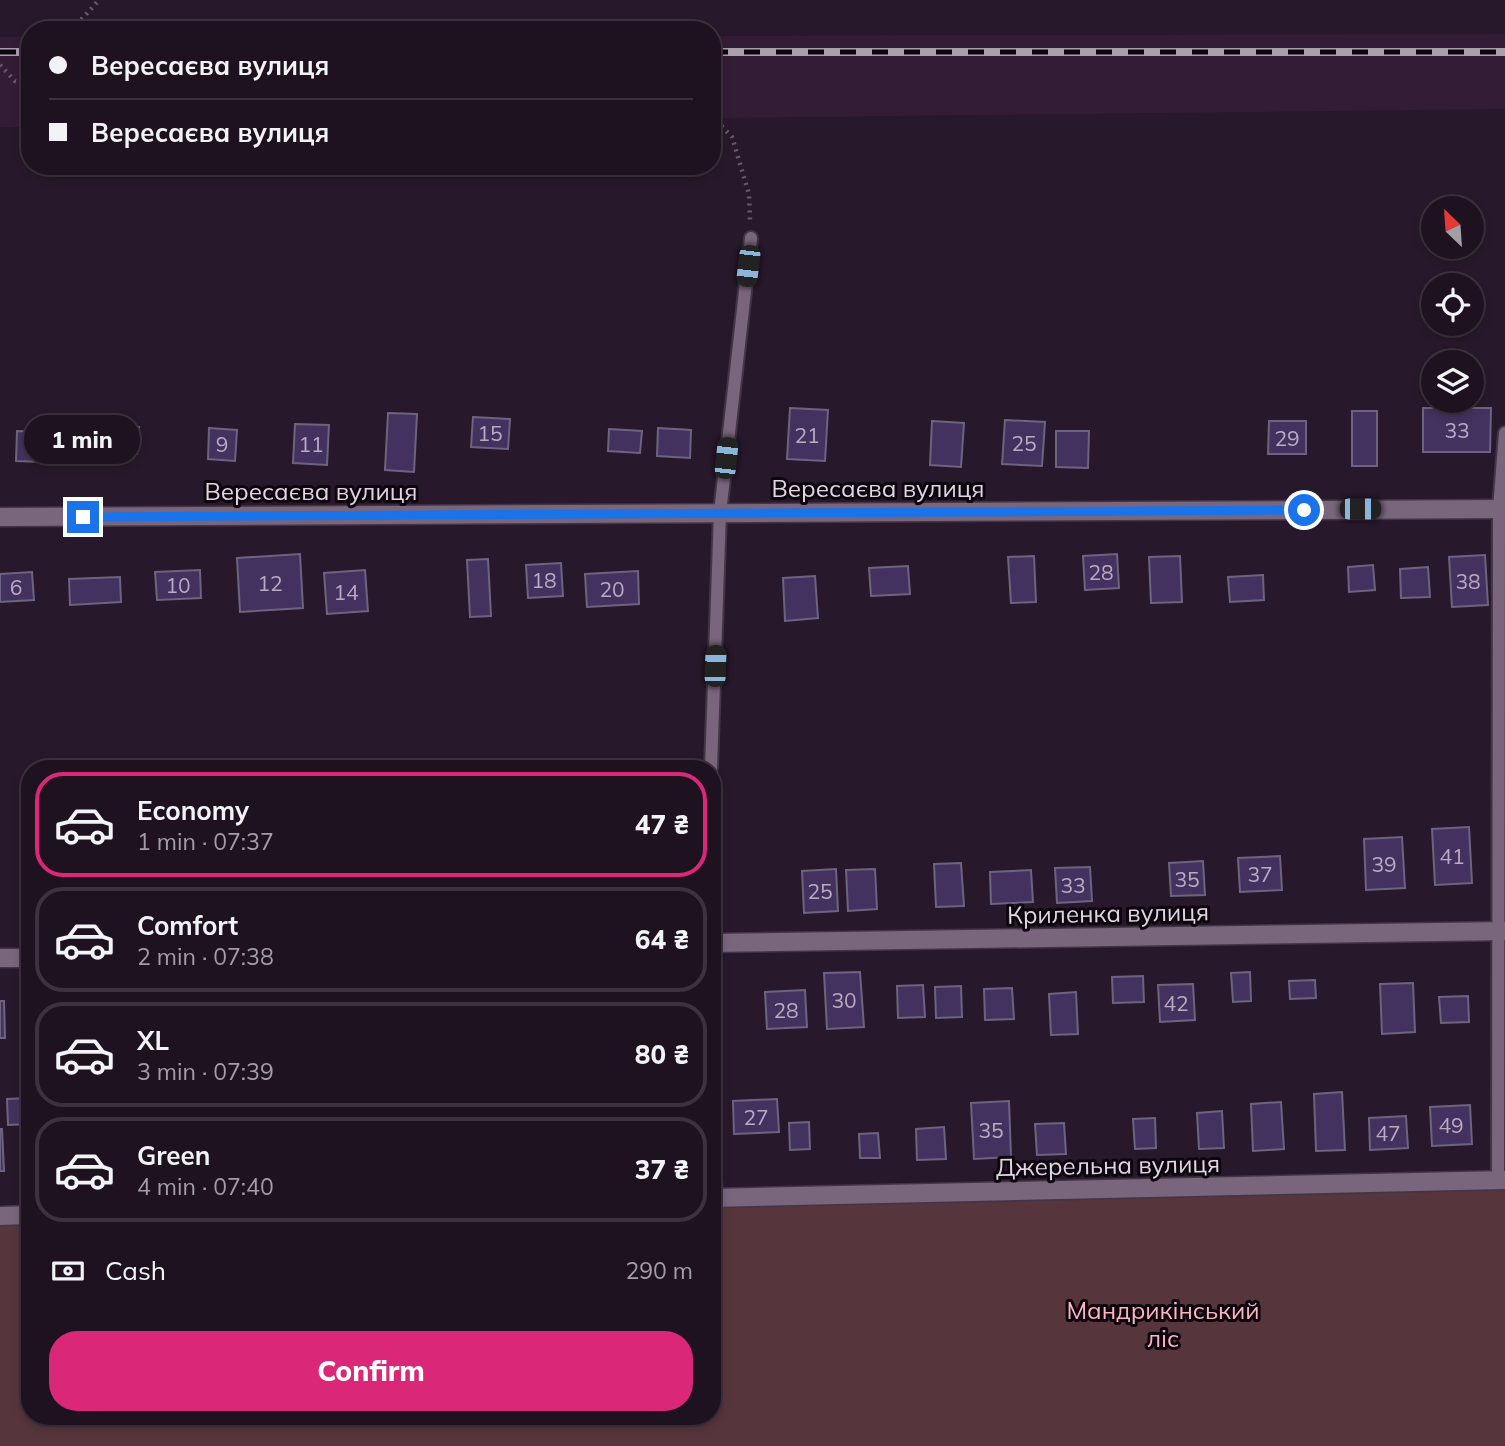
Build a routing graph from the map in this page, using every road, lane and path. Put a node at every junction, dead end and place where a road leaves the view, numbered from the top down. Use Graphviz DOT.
graph roads {
  1 [pos="99,0"];
  2 [pos="80,21"];
  3 [pos="0,52"];
  4 [pos="21,52"];
  5 [pos="0,65"];
  6 [pos="21,82"];
  7 [pos="721,125"];
  8 [pos="751,239"];
  9 [pos="1505,433"];
  10 [pos="1502,509"];
  11 [pos="720,513"];
  12 [pos="0,517"];
  13 [pos="711,760"];
  14 [pos="1501,931"];
  15 [pos="721,943"];
  16 [pos="21,957"];
  17 [pos="0,958"];
  18 [pos="1502,1180"];
  19 [pos="721,1198"];
  20 [pos="21,1215"];
  21 [pos="0,1216"];
  1 -- 2 [label="path"];
  3 -- 4 [label="path"];
  5 -- 6 [label="path"];
  7 -- 8 [label="path"];
  8 -- 11 [label="lane"];
  9 -- 10 [label="lane"];
  10 -- 11 [label="street, Вересаєва вулиця"];
  10 -- 14 [label="lane"];
  11 -- 12 [label="street, Вересаєва вулиця"];
  11 -- 13 [label="lane"];
  14 -- 15 [label="street, Криленка вулиця"];
  14 -- 18 [label="lane"];
  16 -- 17 [label="street"];
  18 -- 19 [label="street, Джерельна вулиця"];
  20 -- 21 [label="street"];
}
